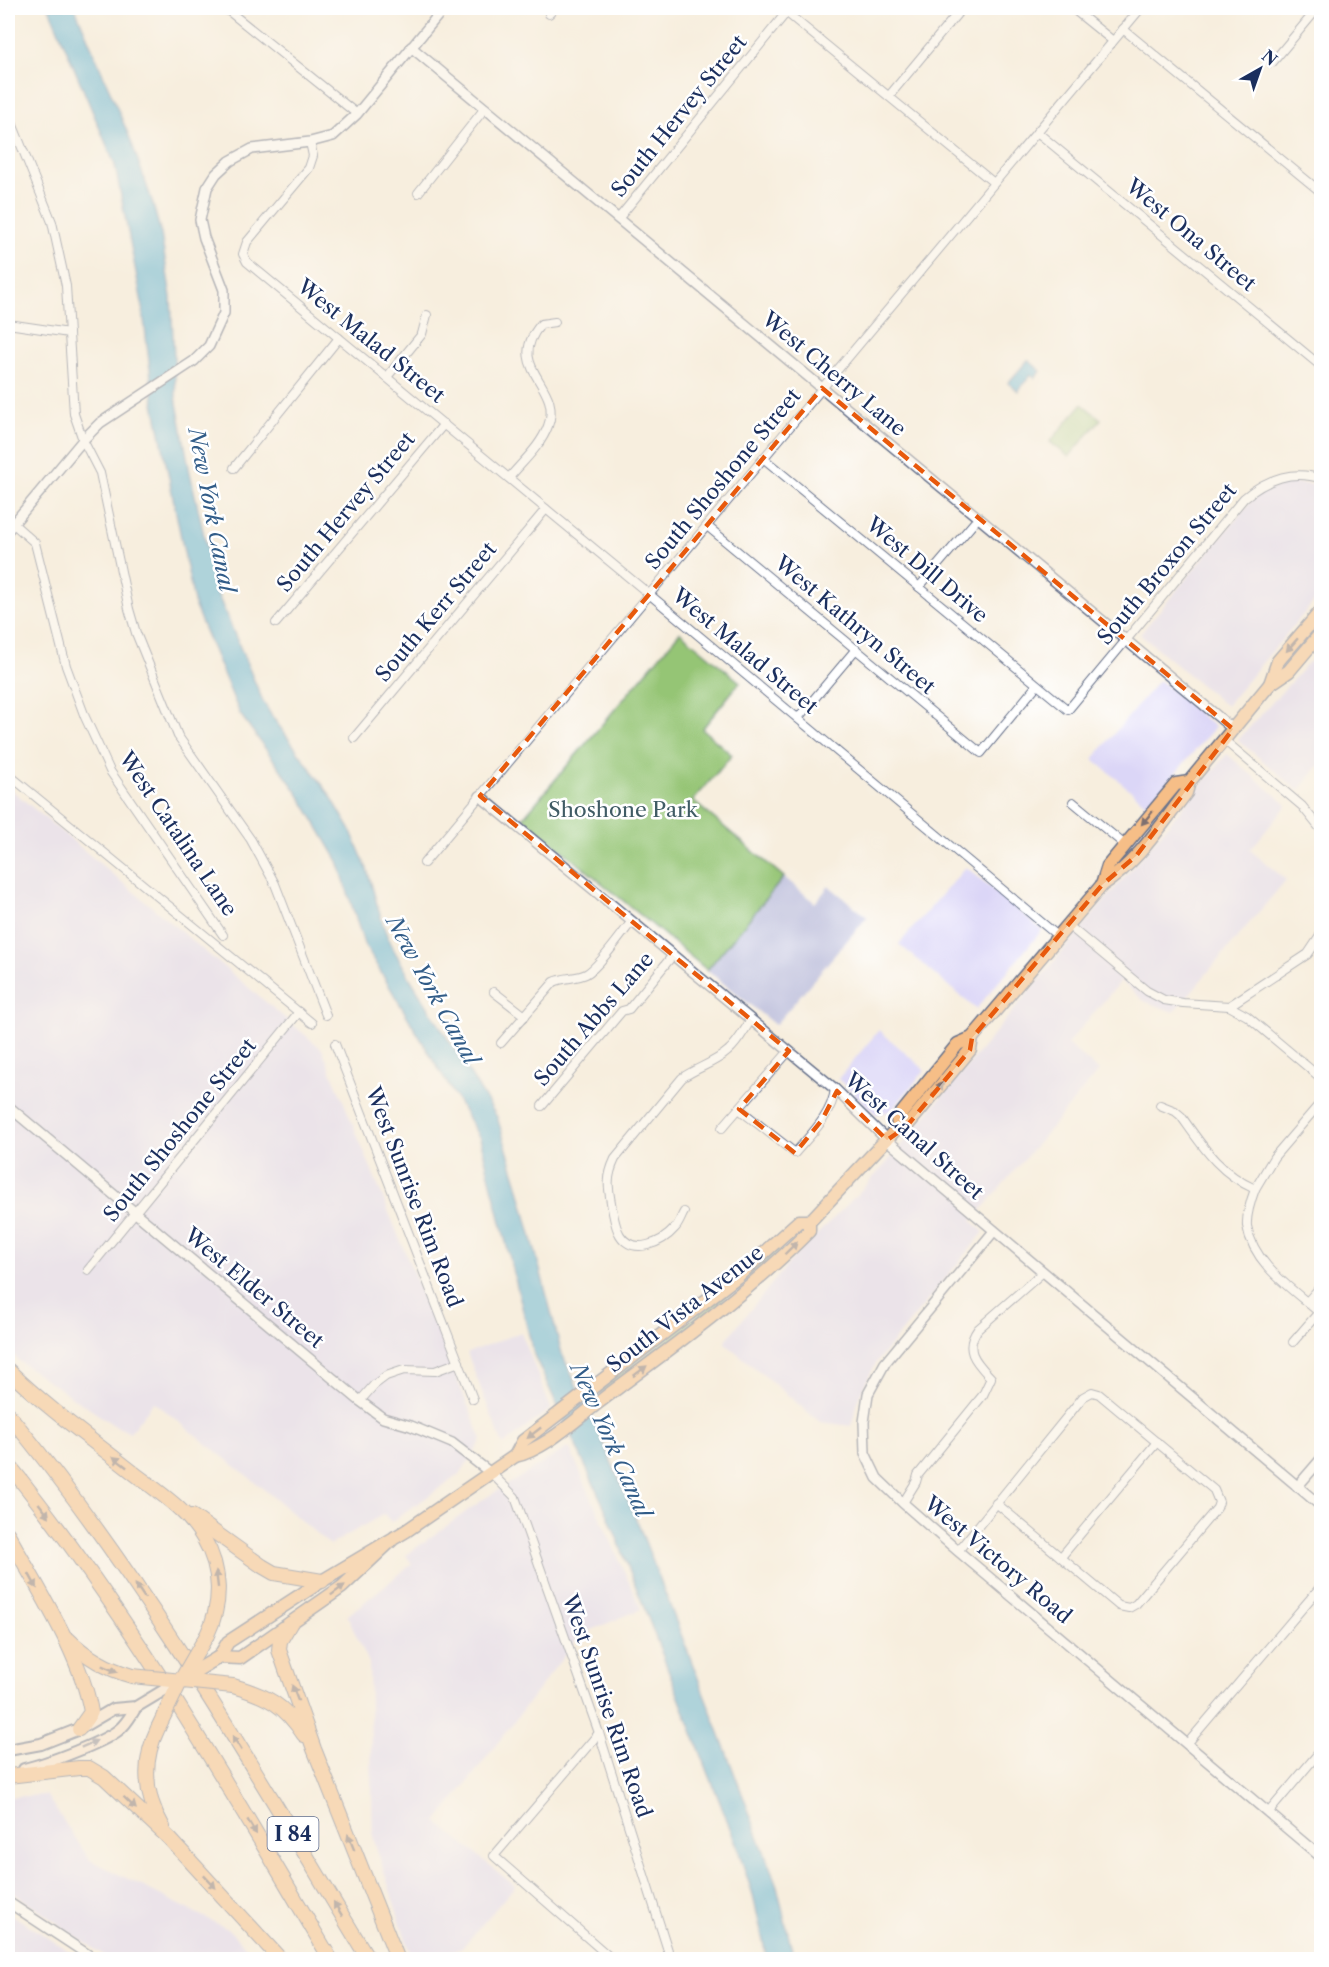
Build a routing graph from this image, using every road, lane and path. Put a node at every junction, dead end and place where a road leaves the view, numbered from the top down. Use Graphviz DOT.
graph roads {
  1 [pos="225,8"];
  2 [pos="444,8"];
  3 [pos="962,8"];
  4 [pos="1072,8"];
  5 [pos="1141,8"];
  6 [pos="1318,8"];
  7 [pos="786,9"];
  8 [pos="1123,29"];
  9 [pos="1113,41"];
  10 [pos="411,47"];
  11 [pos="1272,63"];
  12 [pos="889,96"];
  13 [pos="485,108"];
  14 [pos="8,113"];
  15 [pos="357,114"];
  16 [pos="1037,132"];
  17 [pos="310,142"];
  18 [pos="994,183"];
  19 [pos="418,193"];
  20 [pos="1322,193"];
  21 [pos="618,219"];
  22 [pos="427,315"];
  23 [pos="555,322"];
  24 [pos="8,324"];
  25 [pos="69,333"];
  26 [pos="339,338"];
  27 [pos="1322,367"];
  28 [pos="387,377"];
  29 [pos="822,388"];
  30 [pos="444,424"];
  31 [pos="83,440"];
  32 [pos="763,458"];
  33 [pos="234,468"];
  34 [pos="509,478"];
  35 [pos="1318,478"];
  36 [pos="546,509"];
  37 [pos="978,518"];
  38 [pos="9,524"];
  39 [pos="707,526"];
  40 [pos="920,587"];
  41 [pos="650,594"];
  42 [pos="1322,610"];
  43 [pos="276,623"];
  44 [pos="1322,632"];
  45 [pos="1126,640"];
  46 [pos="856,649"];
  47 [pos="1270,684"];
  48 [pos="1037,685"];
  49 [pos="1068,710"];
  50 [pos="798,718"];
  51 [pos="1233,729"];
  52 [pos="354,738"];
  53 [pos="1224,740"];
  54 [pos="8,774"];
  55 [pos="1189,782"];
  56 [pos="480,796"];
  57 [pos="1073,802"];
  58 [pos="1322,831"];
  59 [pos="1125,845"];
  60 [pos="424,863"];
  61 [pos="1102,885"];
  62 [pos="632,921"];
  63 [pos="1322,924"];
  64 [pos="1069,926"];
  65 [pos="223,934"];
  66 [pos="1321,936"];
  67 [pos="1059,937"];
  68 [pos="673,955"];
  69 [pos="494,992"];
  70 [pos="1229,1006"];
  71 [pos="299,1012"];
  72 [pos="326,1015"];
  73 [pos="525,1016"];
  74 [pos="751,1020"];
  75 [pos="312,1023"];
  76 [pos="335,1044"];
  77 [pos="501,1044"];
  78 [pos="789,1051"];
  79 [pos="1322,1079"];
  80 [pos="835,1089"];
  81 [pos="1322,1101"];
  82 [pos="1160,1105"];
  83 [pos="8,1106"];
  84 [pos="542,1106"];
  85 [pos="739,1109"];
  86 [pos="722,1128"];
  87 [pos="887,1140"];
  88 [pos="1255,1189"];
  89 [pos="136,1212"];
  90 [pos="684,1212"];
  91 [pos="809,1221"];
  92 [pos="994,1231"];
  93 [pos="88,1270"];
  94 [pos="1043,1272"];
  95 [pos="1322,1285"];
  96 [pos="1306,1302"];
  97 [pos="1320,1313"];
  98 [pos="1293,1342"];
  99 [pos="459,1362"];
  100 [pos="8,1370"];
  101 [pos="473,1399"];
  102 [pos="360,1401"];
  103 [pos="8,1414"];
  104 [pos="1157,1443"];
  105 [pos="515,1456"];
  106 [pos="1322,1458"];
  107 [pos="8,1464"];
  108 [pos="492,1474"];
  109 [pos="1297,1487"];
  110 [pos="166,1498"];
  111 [pos="903,1503"];
  112 [pos="996,1503"];
  113 [pos="1322,1507"];
  114 [pos="8,1534"];
  115 [pos="395,1538"];
  116 [pos="958,1551"];
  117 [pos="1061,1557"];
  118 [pos="322,1581"];
  119 [pos="1322,1585"];
  120 [pos="290,1624"];
  121 [pos="59,1628"];
  122 [pos="219,1657"];
  123 [pos="181,1680"];
  124 [pos="136,1707"];
  125 [pos="79,1729"];
  126 [pos="599,1733"];
  127 [pos="1187,1744"];
  128 [pos="314,1749"];
  129 [pos="1322,1749"];
  130 [pos="8,1750"];
  131 [pos="8,1775"];
  132 [pos="1268,1813"];
  133 [pos="170,1839"];
  134 [pos="1322,1858"];
  135 [pos="8,1902"];
  136 [pos="96,1959"];
  137 [pos="281,1959"];
  138 [pos="331,1959"];
  139 [pos="369,1959"];
  140 [pos="398,1959"];
  141 [pos="613,1959"];
  142 [pos="671,1959"];
  1 -- 15 [label="street"];
  2 -- 10 [label="street"];
  3 -- 12 [label="street"];
  4 -- 9 [label="street"];
  5 -- 8 [label="street, South Shoshone Street"];
  6 -- 11 [label="street"];
  7 -- 12 [label="street"];
  7 -- 21 [label="street, South Hervey Street"];
  8 -- 9 [label="street, South Shoshone Street"];
  8 -- 20 [label="street"];
  9 -- 16 [label="street, South Shoshone Street"];
  10 -- 13 [label="street, West Cherry Lane"];
  10 -- 15 [label="street"];
  12 -- 18 [label="street"];
  13 -- 19 [label="street"];
  13 -- 21 [label="street, West Cherry Lane"];
  14 -- 25 [label="street"];
  15 -- 17 [label="street"];
  16 -- 18 [label="street, South Shoshone Street"];
  16 -- 27 [label="street, West Ona Street"];
  17 -- 26 [label="street, West Malad Street"];
  17 -- 31 [label="street"];
  18 -- 29 [label="street, South Shoshone Street"];
  21 -- 29 [label="street, West Cherry Lane"];
  22 -- 28 [label="street"];
  23 -- 34 [label="street"];
  24 -- 25 [label="street"];
  25 -- 31 [label="street"];
  26 -- 28 [label="street, West Malad Street"];
  26 -- 33 [label="street"];
  28 -- 30 [label="street, West Malad Street"];
  29 -- 32 [label="street, South Shoshone Street"];
  29 -- 37 [label="street, West Cherry Lane"];
  30 -- 34 [label="street, West Malad Street"];
  30 -- 43 [label="street, South Hervey Street"];
  31 -- 38 [label="street"];
  31 -- 72 [label="street"];
  32 -- 39 [label="street, South Shoshone Street"];
  32 -- 40 [label="street, West Dill Drive"];
  34 -- 36 [label="street, West Malad Street"];
  35 -- 45 [label="street, South Broxon Street"];
  36 -- 41 [label="street, West Malad Street"];
  36 -- 52 [label="street, South Kerr Street"];
  37 -- 40 [label="street"];
  37 -- 45 [label="street, West Cherry Lane"];
  38 -- 65 [label="street, West Catalina Lane"];
  39 -- 41 [label="street, South Shoshone Street"];
  39 -- 46 [label="street, West Kathryn Street"];
  40 -- 48 [label="street, West Dill Drive"];
  41 -- 50 [label="street, West Malad Street"];
  41 -- 56 [label="street, South Shoshone Street"];
  42 -- 47 [label="main road, South Vista Avenue, one-way"];
  44 -- 47 [label="main road, South Vista Avenue"];
  45 -- 49 [label="street, South Broxon Street"];
  45 -- 51 [label="street, West Cherry Lane"];
  46 -- 48 [label="street, West Kathryn Street"];
  46 -- 50 [label="street"];
  47 -- 51 [label="main road, South Vista Avenue"];
  48 -- 49 [label="street, West Dill Drive"];
  50 -- 67 [label="street, West Malad Street"];
  51 -- 53 [label="main road, South Vista Avenue"];
  53 -- 55 [label="main road, South Vista Avenue"];
  53 -- 58 [label="street"];
  54 -- 71 [label="street"];
  55 -- 59 [label="main road, South Vista Avenue, one-way"];
  55 -- 61 [label="main road, South Vista Avenue"];
  56 -- 60 [label="street, South Shoshone Street"];
  56 -- 62 [label="street, West Canal Street"];
  57 -- 59 [label="street"];
  59 -- 61 [label="main road, South Vista Avenue"];
  61 -- 64 [label="main road, South Vista Avenue"];
  62 -- 68 [label="street, West Canal Street"];
  62 -- 73 [label="street"];
  63 -- 66 [label="street"];
  64 -- 67 [label="main road, South Vista Avenue"];
  64 -- 70 [label="street"];
  66 -- 70 [label="street"];
  67 -- 87 [label="main road, South Vista Avenue"];
  68 -- 74 [label="street, West Canal Street"];
  68 -- 84 [label="street, South Abbs Lane"];
  69 -- 73 [label="street"];
  70 -- 79 [label="street"];
  71 -- 75 [label="street"];
  71 -- 89 [label="street, South Shoshone Street"];
  73 -- 77 [label="street"];
  74 -- 78 [label="street, West Canal Street"];
  74 -- 90 [label="street"];
  76 -- 99 [label="street, West Sunrise Rim Road"];
  78 -- 80 [label="street, West Canal Street"];
  78 -- 85 [label="street"];
  80 -- 85 [label="street"];
  80 -- 87 [label="street, West Canal Street"];
  81 -- 88 [label="street"];
  82 -- 88 [label="street"];
  83 -- 89 [label="street, West Elder Street"];
  85 -- 86 [label="street"];
  87 -- 91 [label="main road, South Vista Avenue"];
  87 -- 92 [label="street, West Canal Street"];
  88 -- 96 [label="street"];
  89 -- 93 [label="street, South Shoshone Street"];
  89 -- 102 [label="street, West Elder Street"];
  91 -- 105 [label="main road, South Vista Avenue, one-way"];
  105 -- 91 [label="main road, South Vista Avenue, one-way"];
  92 -- 94 [label="street, West Canal Street"];
  92 -- 111 [label="street, West Victory Road"];
  94 -- 109 [label="street, West Canal Street"];
  94 -- 111 [label="street"];
  95 -- 96 [label="street"];
  96 -- 97 [label="street"];
  97 -- 98 [label="street"];
  99 -- 101 [label="street, West Sunrise Rim Road"];
  99 -- 102 [label="street"];
  110 -- 100 [label="highway, one-way"];
  102 -- 108 [label="street, West Elder Street"];
  139 -- 103 [label="highway, I 84, one-way"];
  104 -- 112 [label="street"];
  104 -- 117 [label="street"];
  104 -- 117 [label="street"];
  105 -- 108 [label="main road, South Vista Avenue"];
  106 -- 109 [label="street"];
  107 -- 138 [label="highway, I 84, one-way"];
  108 -- 115 [label="main road, South Vista Avenue"];
  108 -- 126 [label="street, West Sunrise Rim Road"];
  109 -- 113 [label="street, West Canal Street"];
  110 -- 118 [label="highway"];
  123 -- 110 [label="highway, one-way, bridge"];
  111 -- 116 [label="street, West Victory Road"];
  112 -- 116 [label="street"];
  112 -- 117 [label="street"];
  114 -- 121 [label="highway, one-way"];
  115 -- 118 [label="main road, South Vista Avenue"];
  120 -- 115 [label="main road, South Vista Avenue, one-way"];
  116 -- 127 [label="street, West Victory Road"];
  118 -- 122 [label="main road, South Vista Avenue"];
  119 -- 127 [label="street"];
  120 -- 122 [label="main road, South Vista Avenue"];
  128 -- 120 [label="highway, one-way"];
  121 -- 123 [label="highway, one-way, bridge"];
  121 -- 125 [label="highway"];
  122 -- 123 [label="main road, South Vista Avenue, bridge"];
  123 -- 124 [label="main road, South Vista Avenue, bridge"];
  123 -- 128 [label="highway, bridge"];
  123 -- 133 [label="highway, bridge"];
  124 -- 125 [label="main road, South Vista Avenue"];
  131 -- 124 [label="main road, South Vista Avenue, one-way"];
  125 -- 130 [label="main road, South Vista Avenue"];
  126 -- 141 [label="street"];
  126 -- 142 [label="street, West Sunrise Rim Road"];
  127 -- 132 [label="street, West Victory Road"];
  140 -- 128 [label="highway, one-way"];
  129 -- 132 [label="street"];
  131 -- 133 [label="highway, one-way"];
  132 -- 134 [label="street, West Victory Road"];
  133 -- 137 [label="highway, one-way"];
  135 -- 136 [label="street"];
}
